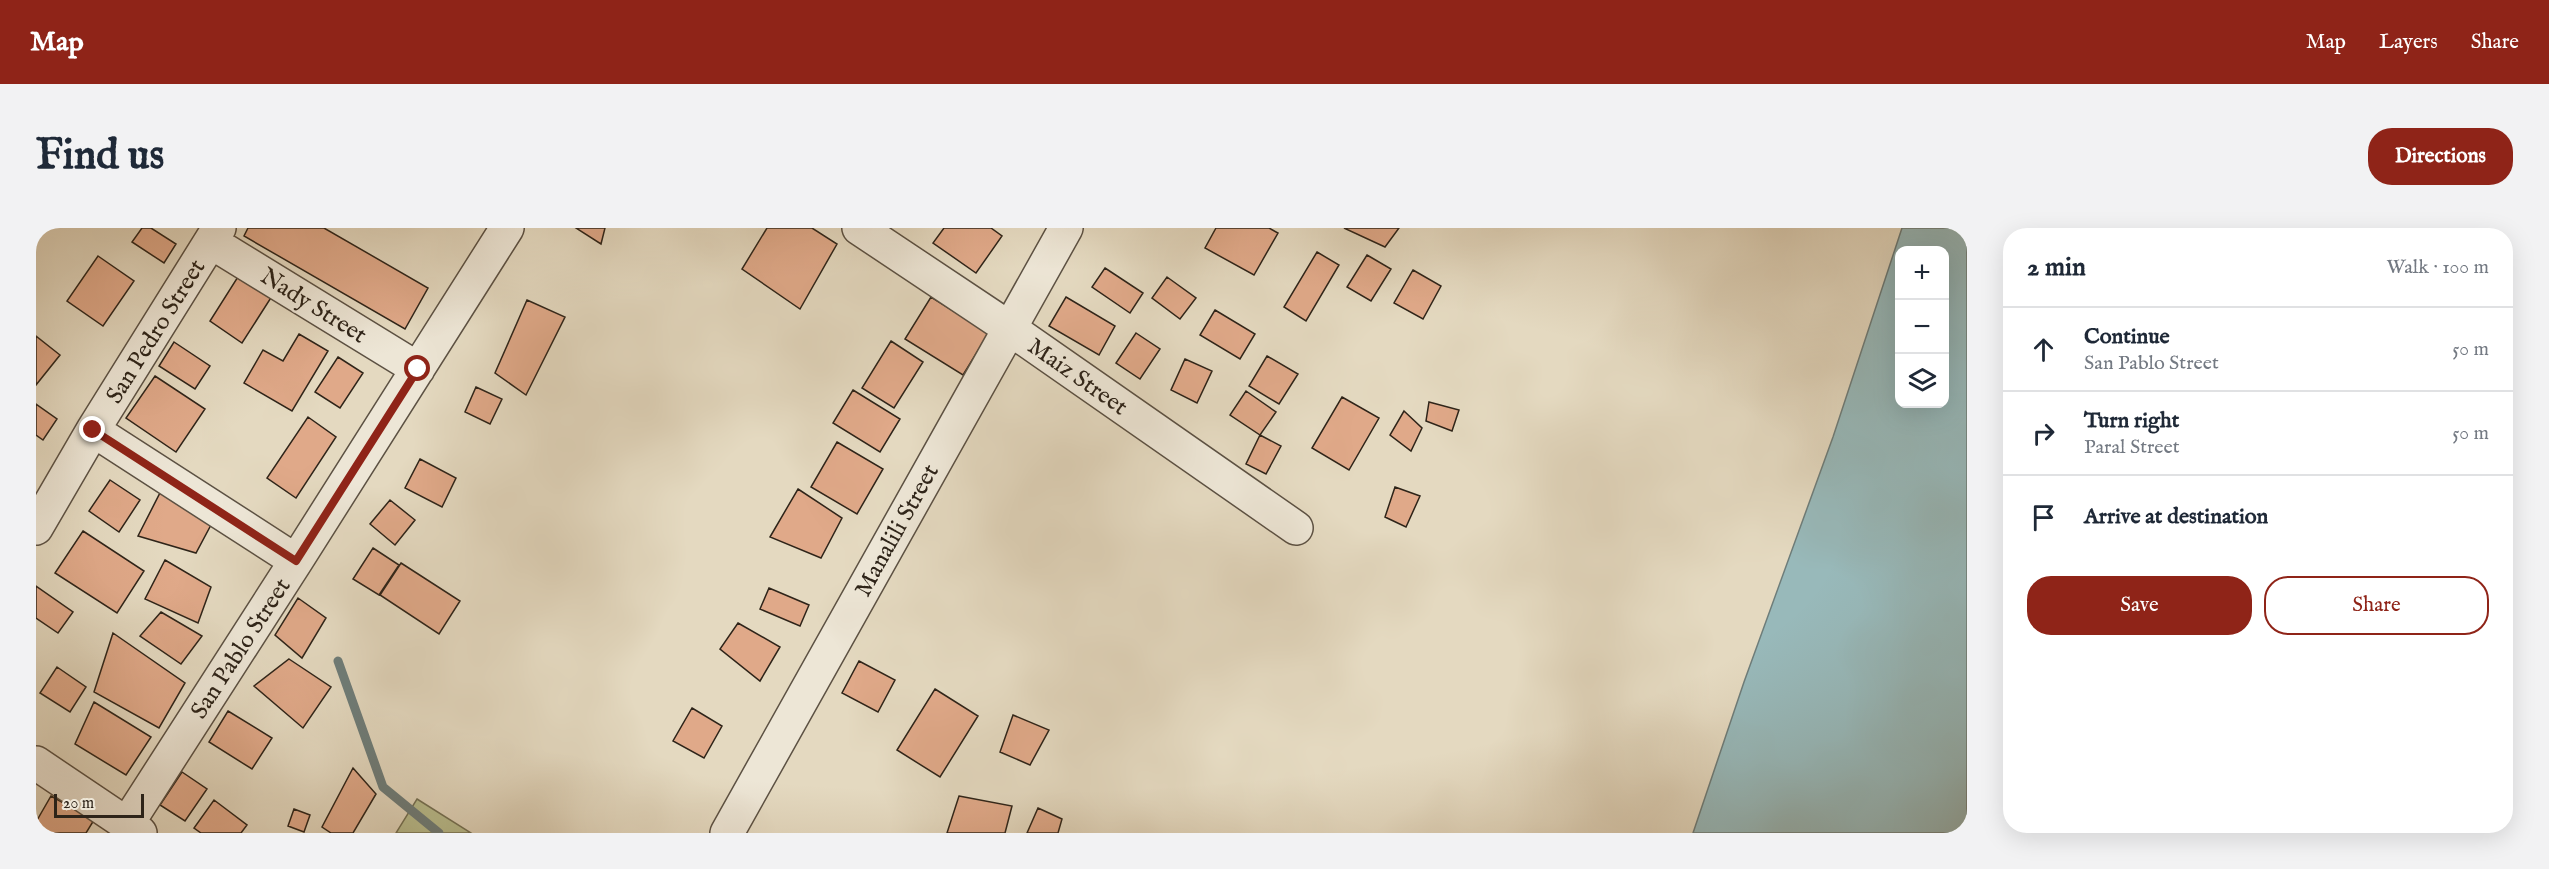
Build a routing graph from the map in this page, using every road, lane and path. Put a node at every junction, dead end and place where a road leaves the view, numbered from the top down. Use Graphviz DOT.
graph roads {
  1 [pos="507,228"];
  2 [pos="859,228"];
  3 [pos="1066,228"];
  4 [pos="215,235"];
  5 [pos="1009,328"];
  6 [pos="418,369"];
  7 [pos="93,430"];
  8 [pos="36,528"];
  9 [pos="1296,528"];
  10 [pos="296,561"];
  11 [pos="36,763"];
  12 [pos="134,829"];
  13 [pos="727,833"];
  1 -- 6 [label="street, San Pablo Street"];
  2 -- 5 [label="street, Maiz Street"];
  3 -- 5 [label="street, Manalili Street"];
  4 -- 6 [label="street, Nady Street"];
  4 -- 7 [label="street, San Pedro Street"];
  5 -- 9 [label="street, Maiz Street"];
  5 -- 13 [label="street, Manalili Street"];
  6 -- 10 [label="street, San Pablo Street"];
  7 -- 8 [label="street, San Pedro Street"];
  7 -- 10 [label="street"];
  10 -- 12 [label="street, San Pablo Street"];
  11 -- 12 [label="street"];
}
